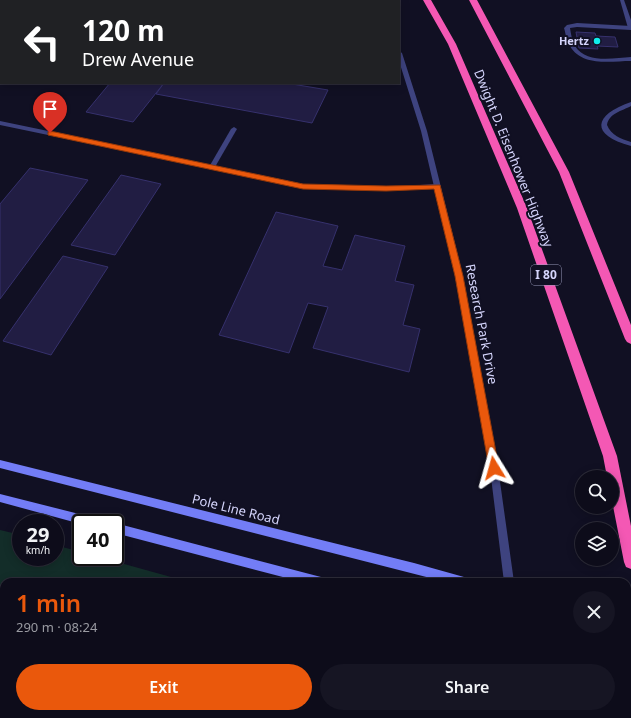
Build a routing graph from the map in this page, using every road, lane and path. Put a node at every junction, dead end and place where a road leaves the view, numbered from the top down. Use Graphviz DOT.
graph roads {
  1 [pos="427,0"];
  2 [pos="473,0"];
  3 [pos="622,0"];
  4 [pos="631,28"];
  5 [pos="400,56"];
  6 [pos="631,59"];
  7 [pos="631,104"];
  8 [pos="0,123"];
  9 [pos="234,129"];
  10 [pos="631,144"];
  11 [pos="212,167"];
  12 [pos="437,186"];
  13 [pos="631,339"];
  14 [pos="0,464"];
  15 [pos="0,498"];
  16 [pos="72,517"];
  17 [pos="124,530"];
  18 [pos="631,562"];
  19 [pos="306,578"];
  20 [pos="450,578"];
  21 [pos="508,578"];
  1 -- 18 [label="highway, Dwight D. Eisenhower Highway / I 80"];
  2 -- 13 [label="highway"];
  3 -- 4 [label="street"];
  4 -- 6 [label="street"];
  5 -- 12 [label="street, Research Park Drive"];
  7 -- 10 [label="street"];
  8 -- 11 [label="street"];
  9 -- 11 [label="street"];
  11 -- 12 [label="street"];
  12 -- 21 [label="street, Research Park Drive"];
  14 -- 20 [label="main road, Pole Line Road"];
  15 -- 16 [label="main road"];
  17 -- 19 [label="main road"];
}
